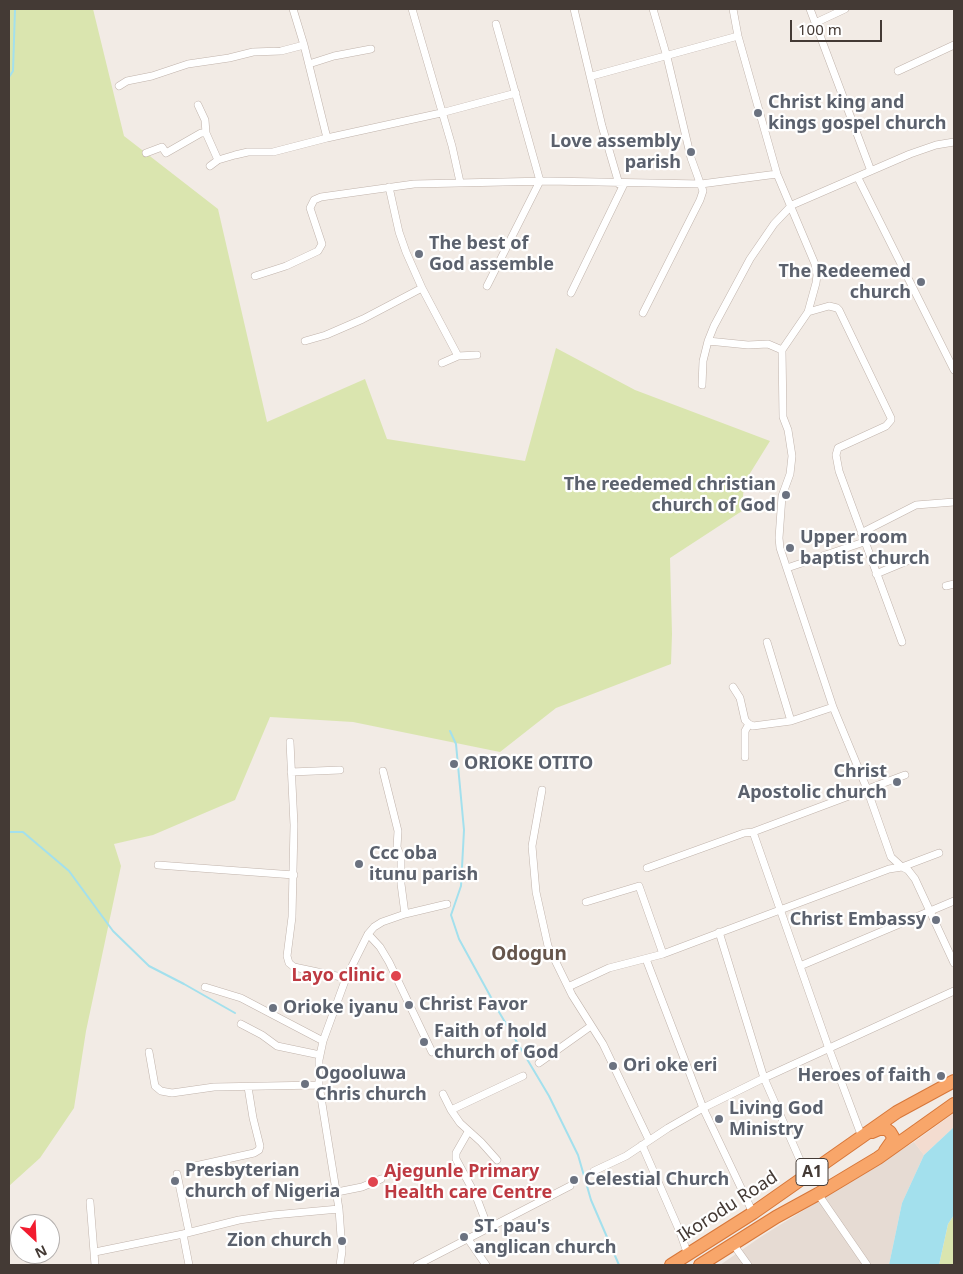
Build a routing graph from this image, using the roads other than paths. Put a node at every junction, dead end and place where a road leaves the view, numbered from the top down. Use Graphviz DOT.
graph roads {
  1 [pos="294,9"];
  2 [pos="412,9"];
  3 [pos="574,9"];
  4 [pos="653,9"];
  5 [pos="733,9"];
  6 [pos="810,9"];
  7 [pos="845,9"];
  8 [pos="496,24"];
  9 [pos="815,24"];
  10 [pos="738,36"];
  11 [pos="304,44"];
  12 [pos="954,45"];
  13 [pos="371,49"];
  14 [pos="667,57"];
  15 [pos="309,64"];
  16 [pos="898,71"];
  17 [pos="592,76"];
  18 [pos="119,86"];
  19 [pos="516,93"];
  20 [pos="198,105"];
  21 [pos="441,113"];
  22 [pos="206,133"];
  23 [pos="327,138"];
  24 [pos="954,142"];
  25 [pos="146,153"];
  26 [pos="218,160"];
  27 [pos="210,166"];
  28 [pos="871,171"];
  29 [pos="778,174"];
  30 [pos="858,178"];
  31 [pos="540,181"];
  32 [pos="460,182"];
  33 [pos="621,184"];
  34 [pos="701,184"];
  35 [pos="389,187"];
  36 [pos="792,205"];
  37 [pos="255,276"];
  38 [pos="488,286"];
  39 [pos="422,288"];
  40 [pos="571,293"];
  41 [pos="808,312"];
  42 [pos="643,313"];
  43 [pos="708,340"];
  44 [pos="304,341"];
  45 [pos="782,350"];
  46 [pos="477,355"];
  47 [pos="458,356"];
  48 [pos="442,363"];
  49 [pos="954,370"];
  50 [pos="702,385"];
  51 [pos="954,502"];
  52 [pos="861,533"];
  53 [pos="864,542"];
  54 [pos="924,554"];
  55 [pos="787,568"];
  56 [pos="876,574"];
  57 [pos="954,584"];
  58 [pos="946,586"];
  59 [pos="767,642"];
  60 [pos="902,642"];
  61 [pos="733,687"];
  62 [pos="833,707"];
  63 [pos="791,721"];
  64 [pos="749,724"];
  65 [pos="290,742"];
  66 [pos="745,757"];
  67 [pos="340,770"];
  68 [pos="384,770"];
  69 [pos="291,772"];
  70 [pos="905,775"];
  71 [pos="867,789"];
  72 [pos="542,790"];
  73 [pos="753,832"];
  74 [pos="939,852"];
  75 [pos="158,865"];
  76 [pos="647,868"];
  77 [pos="902,868"];
  78 [pos="294,875"];
  79 [pos="954,901"];
  80 [pos="586,902"];
  81 [pos="447,904"];
  82 [pos="782,910"];
  83 [pos="930,912"];
  84 [pos="405,914"];
  85 [pos="719,932"];
  86 [pos="368,934"];
  87 [pos="663,954"];
  88 [pos="646,959"];
  89 [pos="954,963"];
  90 [pos="800,966"];
  91 [pos="346,978"];
  92 [pos="205,986"];
  93 [pos="568,988"];
  94 [pos="954,991"];
  95 [pos="241,1024"];
  96 [pos="591,1026"];
  97 [pos="323,1041"];
  98 [pos="829,1049"];
  99 [pos="149,1052"];
  100 [pos="432,1052"];
  101 [pos="320,1055"];
  102 [pos="539,1063"];
  103 [pos="522,1076"];
  104 [pos="764,1078"];
  105 [pos="954,1081"];
  106 [pos="319,1086"];
  107 [pos="248,1087"];
  108 [pos="443,1094"];
  109 [pos="954,1104"];
  110 [pos="703,1108"];
  111 [pos="451,1110"];
  112 [pos="468,1132"];
  113 [pos="862,1136"];
  114 [pos="649,1140"];
  115 [pos="642,1145"];
  116 [pos="878,1158"];
  117 [pos="497,1160"];
  118 [pos="195,1166"];
  119 [pos="594,1171"];
  120 [pos="177,1174"];
  121 [pos="807,1176"];
  122 [pos="381,1179"];
  123 [pos="570,1186"];
  124 [pos="337,1192"];
  125 [pos="818,1194"];
  126 [pos="90,1202"];
  127 [pos="339,1209"];
  128 [pos="753,1213"];
  129 [pos="487,1228"];
  130 [pos="186,1233"];
  131 [pos="468,1240"];
  132 [pos="733,1244"];
  133 [pos="95,1252"];
  134 [pos="688,1255"];
  135 [pos="96,1265"];
  136 [pos="189,1265"];
  137 [pos="340,1265"];
  138 [pos="417,1265"];
  139 [pos="486,1265"];
  140 [pos="671,1265"];
  141 [pos="700,1265"];
  142 [pos="748,1265"];
  143 [pos="867,1265"];
  1 -- 11 [label="street"];
  2 -- 21 [label="street"];
  3 -- 17 [label="street"];
  4 -- 14 [label="street"];
  5 -- 10 [label="street"];
  6 -- 9 [label="street"];
  7 -- 9 [label="street"];
  8 -- 19 [label="street"];
  9 -- 28 [label="street"];
  10 -- 14 [label="street"];
  10 -- 29 [label="street"];
  11 -- 15 [label="street"];
  11 -- 18 [label="street"];
  12 -- 16 [label="street"];
  13 -- 15 [label="street"];
  14 -- 17 [label="street"];
  14 -- 34 [label="street"];
  15 -- 23 [label="street"];
  17 -- 33 [label="street"];
  19 -- 21 [label="street"];
  19 -- 31 [label="street"];
  20 -- 22 [label="street"];
  21 -- 23 [label="street"];
  21 -- 32 [label="street"];
  22 -- 25 [label="street"];
  22 -- 26 [label="street"];
  23 -- 26 [label="street"];
  24 -- 28 [label="street"];
  26 -- 27 [label="street"];
  28 -- 30 [label="street"];
  29 -- 34 [label="street"];
  29 -- 36 [label="street"];
  30 -- 36 [label="street"];
  30 -- 49 [label="street"];
  31 -- 32 [label="street"];
  31 -- 33 [label="street"];
  31 -- 38 [label="street"];
  32 -- 35 [label="street"];
  33 -- 34 [label="street"];
  33 -- 40 [label="street"];
  34 -- 42 [label="street"];
  35 -- 37 [label="street"];
  35 -- 39 [label="street"];
  36 -- 41 [label="street"];
  36 -- 43 [label="street"];
  39 -- 44 [label="street"];
  39 -- 47 [label="street"];
  41 -- 45 [label="street"];
  41 -- 52 [label="street"];
  43 -- 45 [label="street"];
  43 -- 50 [label="street"];
  45 -- 55 [label="street"];
  46 -- 47 [label="street"];
  47 -- 48 [label="street"];
  51 -- 52 [label="street"];
  52 -- 53 [label="street"];
  53 -- 55 [label="street"];
  53 -- 56 [label="street"];
  54 -- 56 [label="street"];
  55 -- 62 [label="street"];
  56 -- 60 [label="street"];
  57 -- 58 [label="street"];
  59 -- 63 [label="street"];
  61 -- 64 [label="street"];
  62 -- 63 [label="street"];
  62 -- 71 [label="street"];
  63 -- 64 [label="street"];
  64 -- 66 [label="street"];
  65 -- 69 [label="street"];
  67 -- 69 [label="street"];
  68 -- 84 [label="street"];
  69 -- 78 [label="street"];
  70 -- 71 [label="street"];
  71 -- 73 [label="street"];
  71 -- 77 [label="street"];
  72 -- 93 [label="street"];
  73 -- 76 [label="street"];
  73 -- 82 [label="street"];
  74 -- 77 [label="street"];
  75 -- 78 [label="street"];
  77 -- 82 [label="street"];
  77 -- 83 [label="street"];
  78 -- 91 [label="street"];
  79 -- 83 [label="street"];
  80 -- 87 [label="street"];
  81 -- 84 [label="street"];
  82 -- 85 [label="street"];
  82 -- 90 [label="street"];
  83 -- 89 [label="street"];
  83 -- 90 [label="street"];
  84 -- 86 [label="street"];
  85 -- 87 [label="street"];
  85 -- 104 [label="street"];
  86 -- 91 [label="street"];
  86 -- 100 [label="street"];
  87 -- 88 [label="street"];
  88 -- 93 [label="street"];
  88 -- 110 [label="street"];
  90 -- 98 [label="street"];
  91 -- 97 [label="street"];
  92 -- 97 [label="street"];
  93 -- 96 [label="street"];
  94 -- 98 [label="street"];
  95 -- 101 [label="street"];
  96 -- 102 [label="street"];
  96 -- 114 [label="street"];
  97 -- 101 [label="street"];
  98 -- 104 [label="street"];
  98 -- 113 [label="street"];
  99 -- 107 [label="street"];
  101 -- 106 [label="street"];
  103 -- 111 [label="street"];
  104 -- 110 [label="street"];
  104 -- 121 [label="street"];
  105 -- 113 [label="highway, Ikorodu Road / A1"];
  106 -- 107 [label="street"];
  106 -- 124 [label="street"];
  107 -- 118 [label="street"];
  108 -- 111 [label="street"];
  109 -- 116 [label="highway, Ikorodu Road / A1"];
  110 -- 114 [label="street"];
  110 -- 128 [label="street"];
  111 -- 112 [label="street"];
  112 -- 117 [label="street"];
  112 -- 129 [label="street"];
  113 -- 116 [label="highway"];
  113 -- 121 [label="highway, Ikorodu Road / A1"];
  114 -- 115 [label="street"];
  115 -- 119 [label="street"];
  115 -- 134 [label="street"];
  116 -- 125 [label="highway, Ikorodu Road / A1"];
  120 -- 130 [label="street"];
  121 -- 128 [label="highway, Ikorodu Road / A1"];
  122 -- 124 [label="street"];
  123 -- 129 [label="street"];
  124 -- 127 [label="street"];
  125 -- 132 [label="highway, Ikorodu Road / A1"];
  125 -- 143 [label="street"];
  126 -- 133 [label="street"];
  127 -- 130 [label="street"];
  127 -- 137 [label="street"];
  128 -- 134 [label="highway, Ikorodu Road / A1"];
  129 -- 131 [label="street"];
  130 -- 133 [label="street"];
  130 -- 136 [label="street"];
  131 -- 138 [label="street"];
  131 -- 139 [label="street"];
  132 -- 141 [label="highway, Ikorodu Road / A1"];
  132 -- 142 [label="street"];
  133 -- 135 [label="street"];
  134 -- 140 [label="highway, Ikorodu Road / A1"];
}
